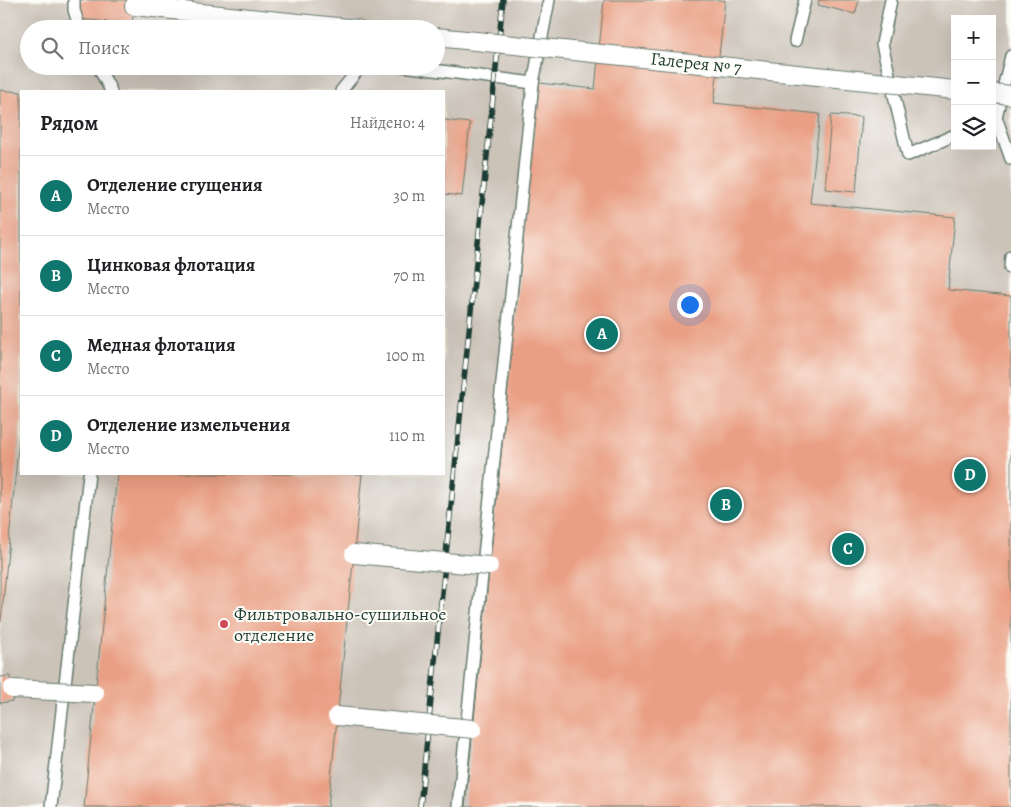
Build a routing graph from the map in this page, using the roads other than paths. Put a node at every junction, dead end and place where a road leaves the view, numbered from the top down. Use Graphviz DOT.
graph roads {
  1 [pos="74,0"];
  2 [pos="549,0"];
  3 [pos="805,0"];
  4 [pos="891,0"];
  5 [pos="134,6"];
  6 [pos="77,20"];
  7 [pos="270,20"];
  8 [pos="445,38"];
  9 [pos="795,41"];
  10 [pos="1011,56"];
  11 [pos="445,71"];
  12 [pos="103,75"];
  13 [pos="354,75"];
  14 [pos="533,83"];
  15 [pos="110,90"];
  16 [pos="342,90"];
  17 [pos="951,90"];
  18 [pos="996,93"];
  19 [pos="1011,95"];
  20 [pos="996,110"];
  21 [pos="996,122"];
  22 [pos="951,137"];
  23 [pos="1011,159"];
  24 [pos="1011,256"];
  25 [pos="1010,268"];
  26 [pos="89,475"];
  27 [pos="354,554"];
  28 [pos="489,566"];
  29 [pos="12,689"];
  30 [pos="95,694"];
  31 [pos="337,716"];
  32 [pos="472,729"];
  33 [pos="52,807"];
  34 [pos="458,807"];
  1 -- 6 [label="lane"];
  2 -- 14 [label="lane"];
  3 -- 9 [label="lane"];
  4 -- 22 [label="lane"];
  5 -- 7 [label="street"];
  8 -- 17 [label="street, Галерея № 7, bridge"];
  10 -- 20 [label="lane"];
  11 -- 14 [label="lane"];
  12 -- 15 [label="lane"];
  13 -- 16 [label="lane"];
  14 -- 34 [label="lane"];
  18 -- 19 [label="street, bridge"];
  21 -- 23 [label="lane"];
  24 -- 25 [label="lane"];
  26 -- 33 [label="lane"];
  27 -- 28 [label="street, bridge"];
  29 -- 30 [label="street, bridge"];
  31 -- 32 [label="street, bridge"];
}
